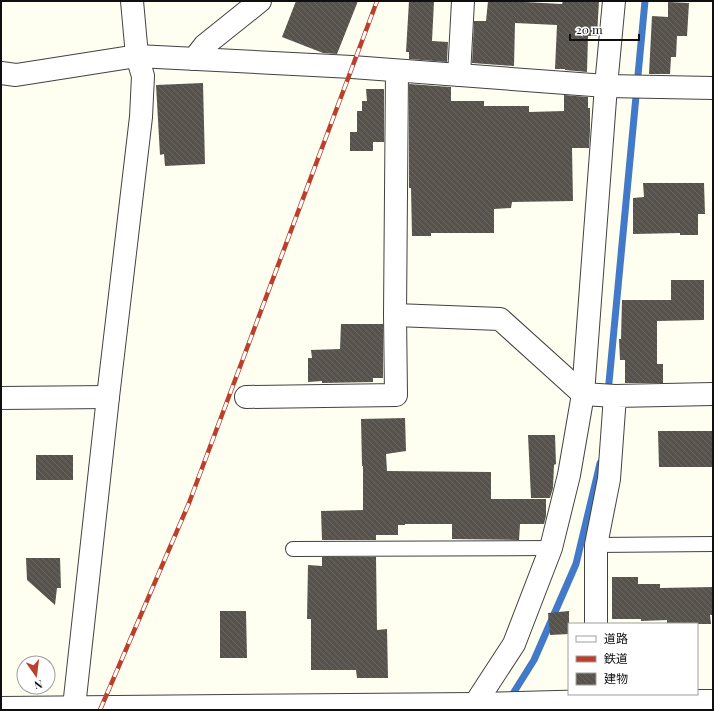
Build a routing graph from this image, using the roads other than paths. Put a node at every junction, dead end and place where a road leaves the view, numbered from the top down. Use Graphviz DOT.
graph roads {
  1 [pos="132,1"];
  2 [pos="260,1"];
  3 [pos="463,1"];
  4 [pos="614,1"];
  5 [pos="137,56"];
  6 [pos="194,59"];
  7 [pos="397,70"];
  8 [pos="1,73"];
  9 [pos="459,75"];
  10 [pos="606,86"];
  11 [pos="713,88"];
  12 [pos="395,315"];
  13 [pos="583,394"];
  14 [pos="713,394"];
  15 [pos="615,396"];
  16 [pos="108,397"];
  17 [pos="246,397"];
  18 [pos="1,398"];
  19 [pos="713,544"];
  20 [pos="596,545"];
  21 [pos="551,548"];
  22 [pos="293,549"];
  23 [pos="596,623"];
  24 [pos="713,701"];
  25 [pos="596,702"];
  26 [pos="74,707"];
  27 [pos="473,707"];
  28 [pos="506,707"];
  29 [pos="1,708"];
  30 [pos="182,708"];
  1 -- 5 [label="street"];
  2 -- 6 [label="street"];
  3 -- 9 [label="street"];
  4 -- 10 [label="street"];
  5 -- 6 [label="street"];
  5 -- 8 [label="street"];
  5 -- 16 [label="street"];
  6 -- 7 [label="street"];
  7 -- 9 [label="street"];
  7 -- 12 [label="street"];
  9 -- 10 [label="street"];
  10 -- 11 [label="street"];
  10 -- 13 [label="street"];
  12 -- 13 [label="street"];
  12 -- 17 [label="street"];
  13 -- 15 [label="street"];
  13 -- 21 [label="street"];
  14 -- 15 [label="street"];
  15 -- 20 [label="street"];
  16 -- 18 [label="street"];
  16 -- 26 [label="street"];
  19 -- 20 [label="lane"];
  20 -- 23 [label="street"];
  21 -- 22 [label="lane"];
  21 -- 27 [label="street"];
  24 -- 25 [label="street"];
  25 -- 28 [label="street"];
  26 -- 29 [label="street"];
  26 -- 30 [label="street"];
  27 -- 28 [label="street"];
  27 -- 30 [label="street"];
}
